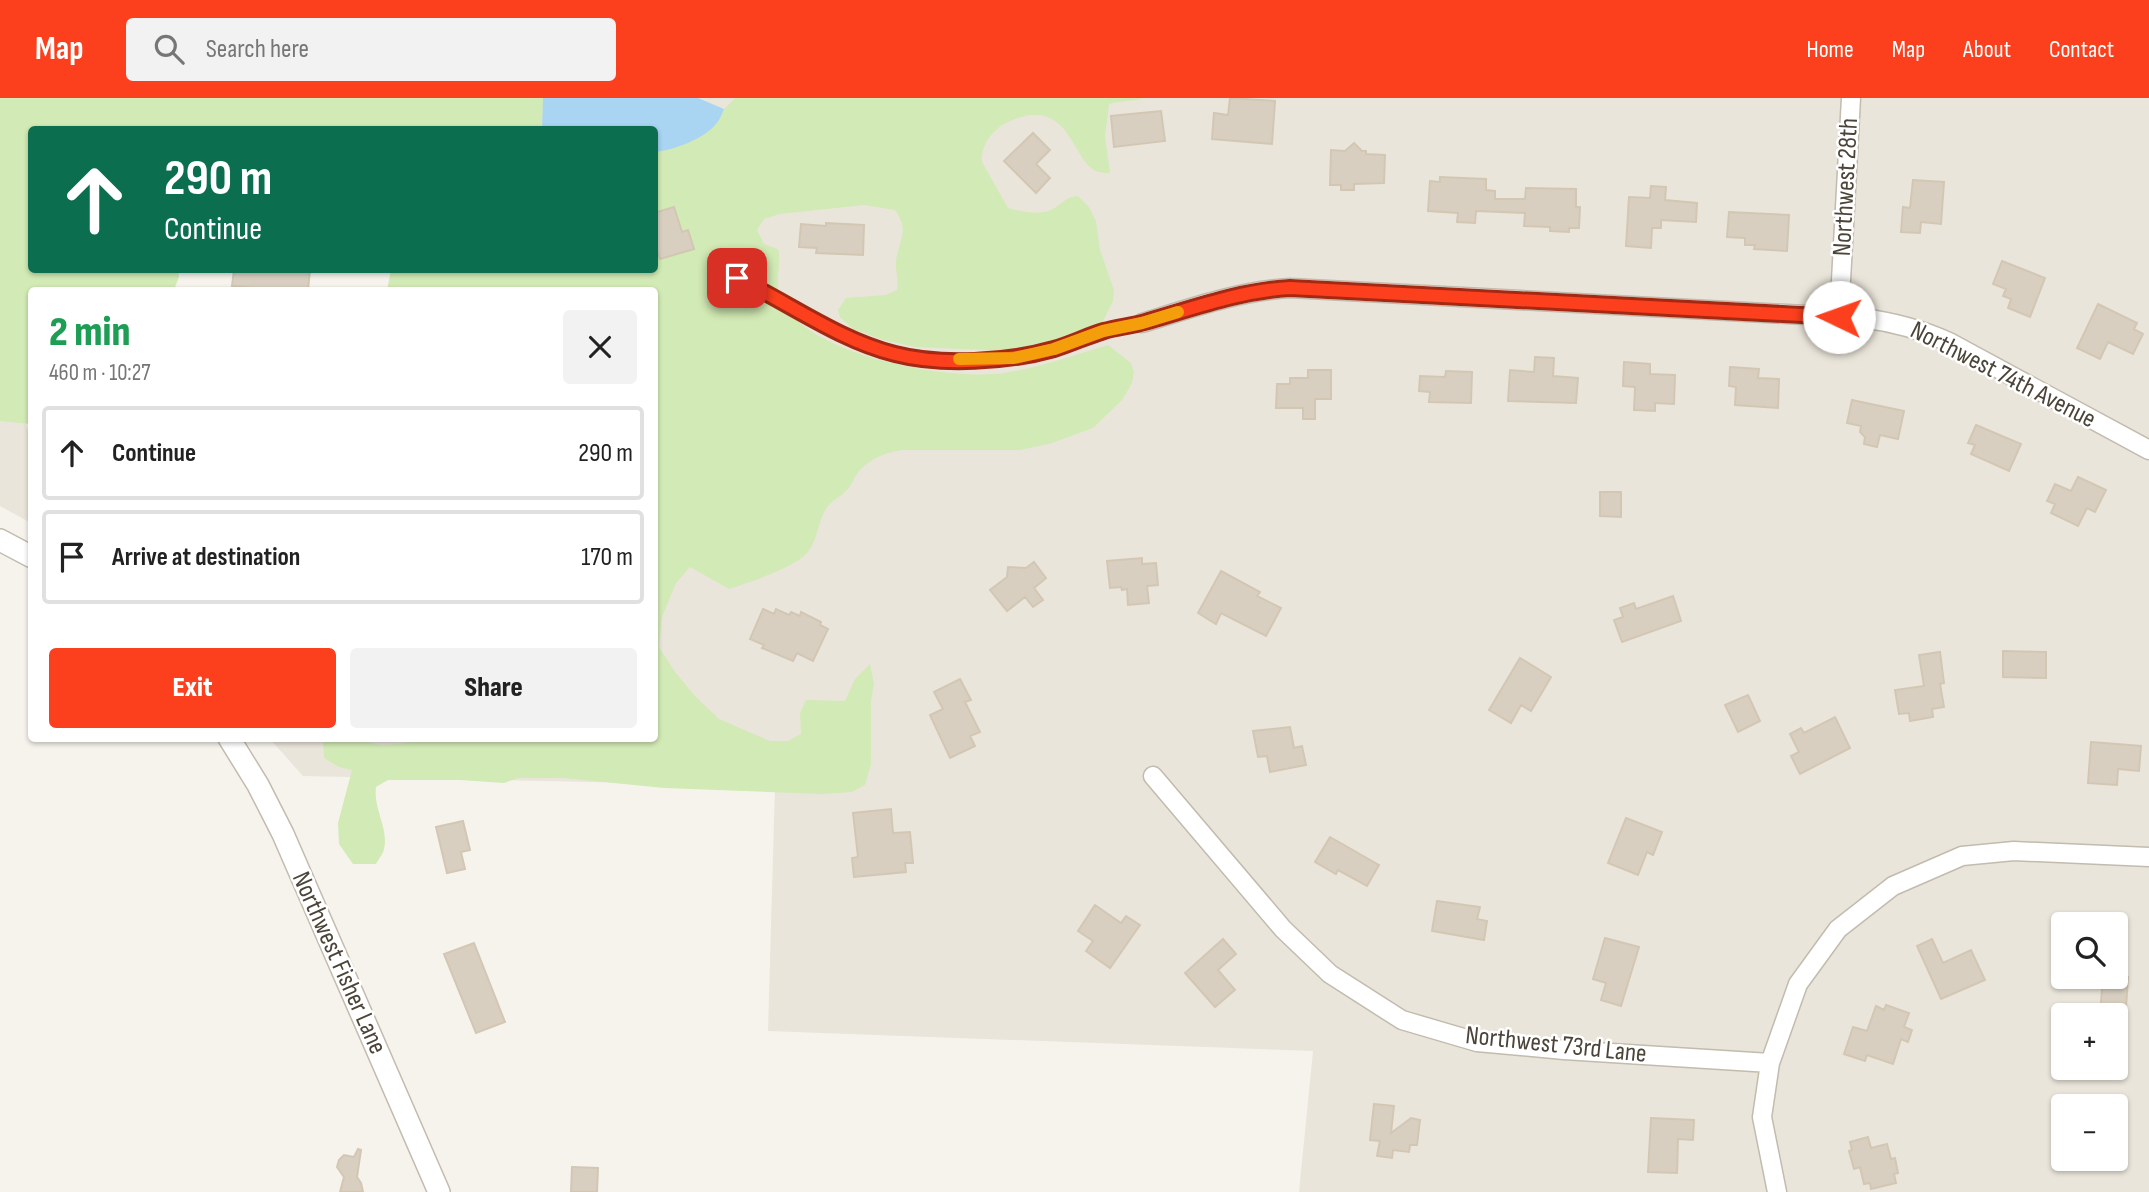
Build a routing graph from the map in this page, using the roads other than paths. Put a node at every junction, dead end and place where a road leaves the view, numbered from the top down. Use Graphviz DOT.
graph roads {
  1 [pos="1851,98"];
  2 [pos="713,267"];
  3 [pos="1839,317"];
  4 [pos="1142,323"];
  5 [pos="2149,450"];
  6 [pos="0,540"];
  7 [pos="28,555"];
  8 [pos="231,742"];
  9 [pos="1153,776"];
  10 [pos="2149,857"];
  11 [pos="1770,1063"];
  12 [pos="439,1192"];
  13 [pos="1777,1192"];
  1 -- 3 [label="street, Northwest 28th"];
  2 -- 4 [label="lane"];
  3 -- 4 [label="street, Northwest 74th Avenue"];
  3 -- 5 [label="street, Northwest 74th Avenue"];
  6 -- 7 [label="street"];
  8 -- 12 [label="street, Northwest Fisher Lane"];
  9 -- 11 [label="street, Northwest 73rd Lane"];
  10 -- 11 [label="street"];
  11 -- 13 [label="street"];
}
